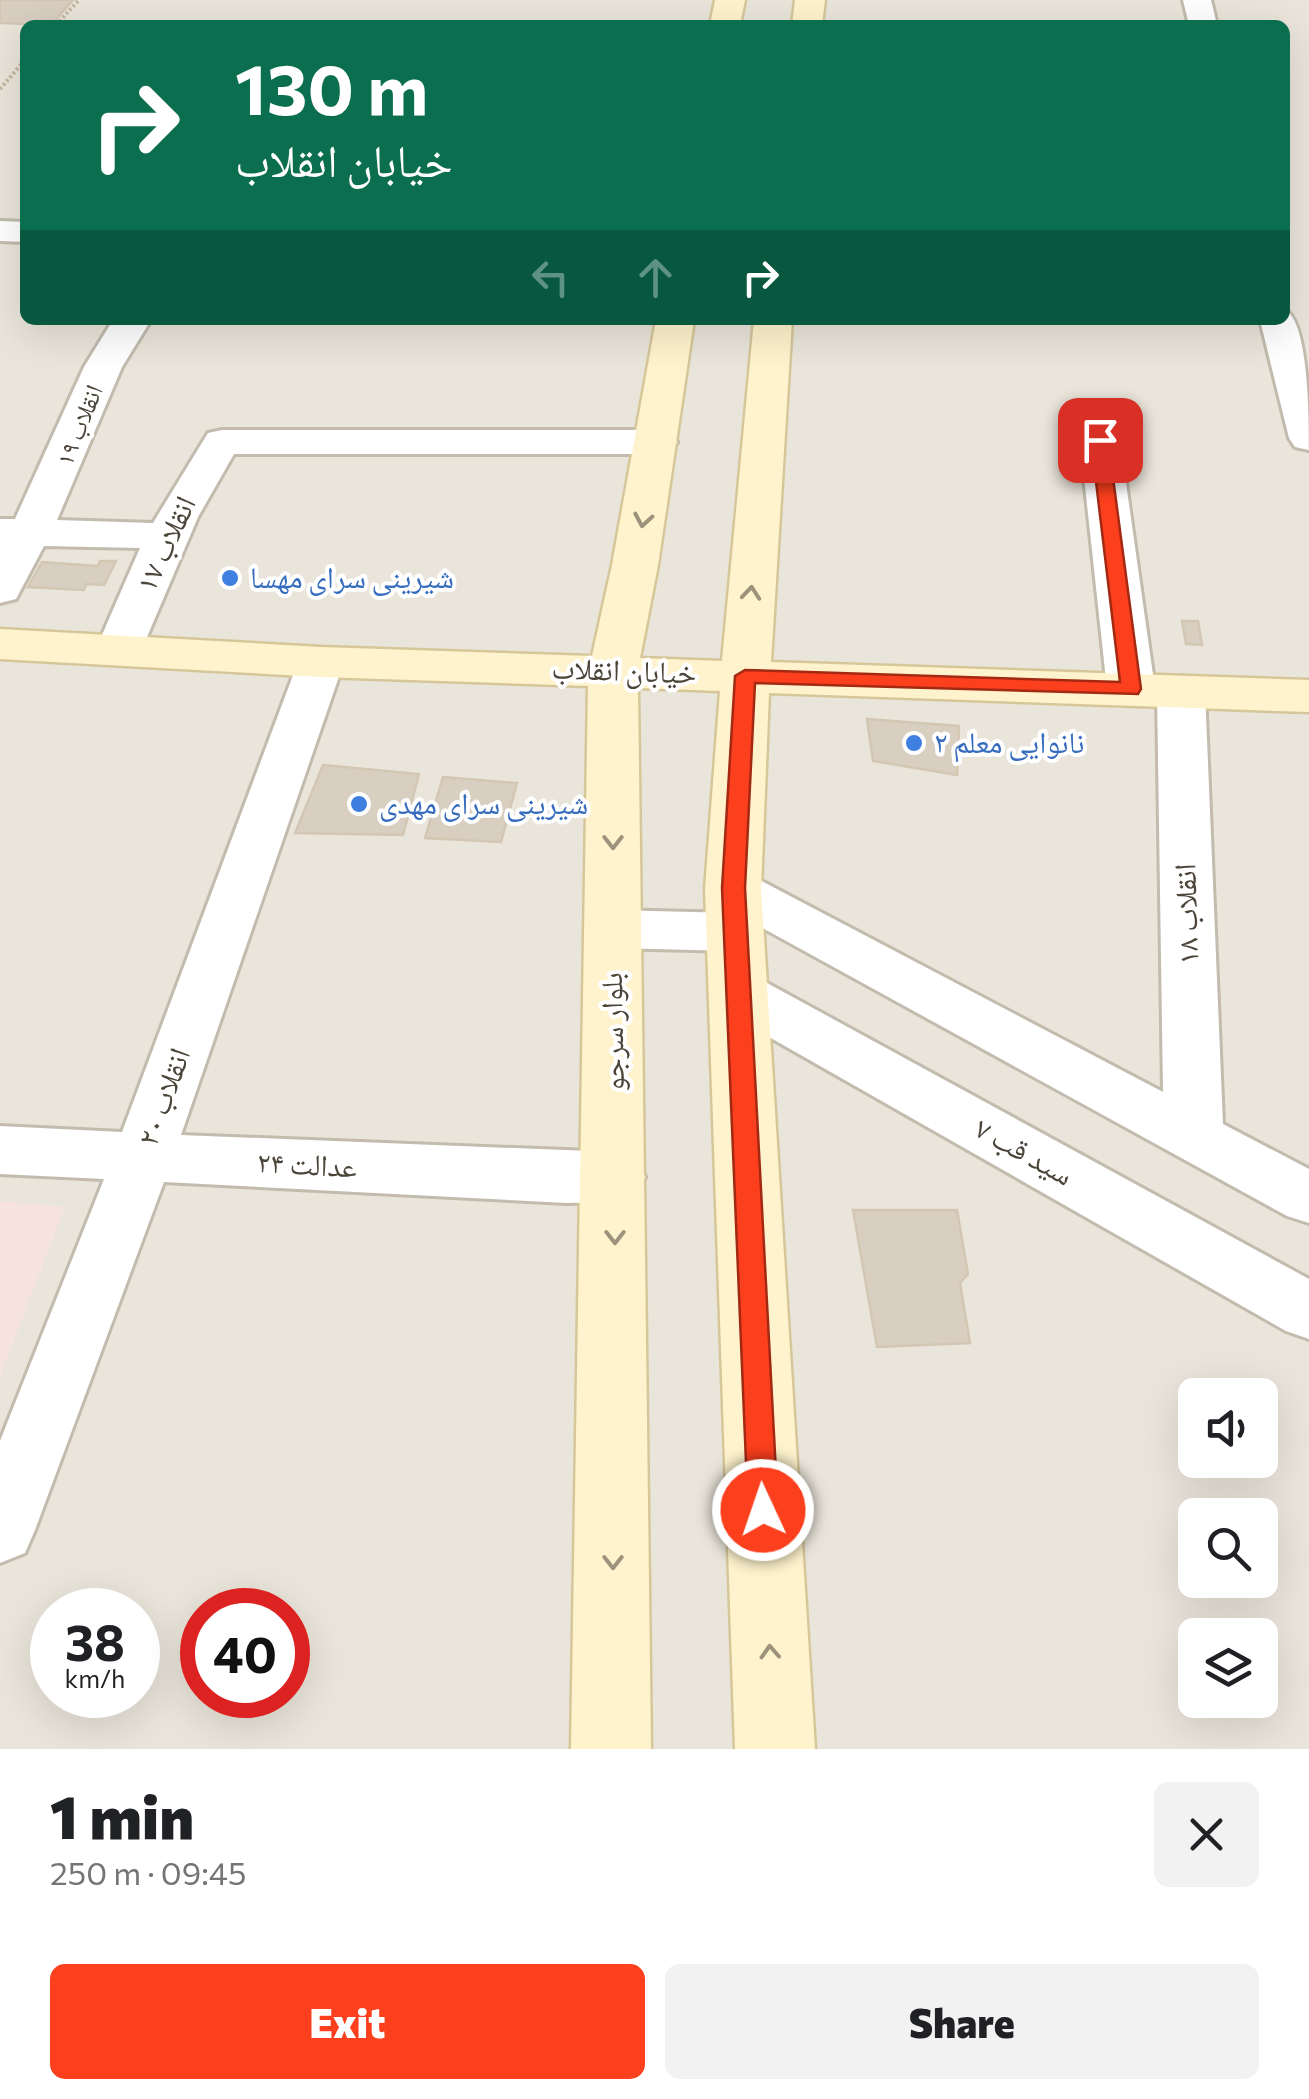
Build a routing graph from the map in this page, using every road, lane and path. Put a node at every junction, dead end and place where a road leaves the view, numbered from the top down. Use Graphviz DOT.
graph roads {
  1 [pos="78,0"];
  2 [pos="60,20"];
  3 [pos="20,66"];
  4 [pos="0,89"];
  5 [pos="129,325"];
  6 [pos="674,325"];
  7 [pos="774,325"];
  8 [pos="1282,325"];
  9 [pos="1299,358"];
  10 [pos="1309,438"];
  11 [pos="1100,440"];
  12 [pos="656,442"];
  13 [pos="14,532"];
  14 [pos="167,536"];
  15 [pos="0,590"];
  16 [pos="0,644"];
  17 [pos="118,650"];
  18 [pos="320,662"];
  19 [pos="614,670"];
  20 [pos="745,676"];
  21 [pos="1156,690"];
  22 [pos="1309,696"];
  23 [pos="734,910"];
  24 [pos="612,929"];
  25 [pos="738,993"];
  26 [pos="1194,1136"];
  27 [pos="0,1150"];
  28 [pos="143,1156"];
  29 [pos="615,1177"];
  30 [pos="1309,1198"];
  31 [pos="1309,1311"];
  32 [pos="0,1530"];
  33 [pos="612,1749"];
  34 [pos="775,1749"];
  1 -- 2 [label="path"];
  3 -- 4 [label="path"];
  5 -- 13 [label="street, انقلاب ۱۹"];
  6 -- 12 [label="street, بلوار سرجو"];
  20 -- 7 [label="street, one-way"];
  8 -- 9 [label="street"];
  9 -- 10 [label="street"];
  11 -- 21 [label="street, انقلاب ۱۸"];
  12 -- 14 [label="street, انقلاب ۱۷"];
  12 -- 19 [label="street, بلوار سرجو, one-way"];
  13 -- 14 [label="street"];
  13 -- 15 [label="street, انقلاب ۱۹"];
  14 -- 17 [label="street, انقلاب ۱۷"];
  16 -- 17 [label="street, خیابان انقلاب"];
  17 -- 18 [label="street, خیابان انقلاب"];
  18 -- 19 [label="street, خیابان انقلاب"];
  18 -- 28 [label="street, انقلاب ۲۰"];
  19 -- 20 [label="street, خیابان انقلاب"];
  19 -- 24 [label="street, بلوار سرجو, one-way"];
  20 -- 21 [label="street, خیابان انقلاب"];
  20 -- 23 [label="street"];
  21 -- 22 [label="street, خیابان انقلاب"];
  21 -- 26 [label="street, انقلاب ۱۸"];
  23 -- 24 [label="street"];
  23 -- 25 [label="street"];
  23 -- 26 [label="street"];
  24 -- 29 [label="street, بلوار سرجو"];
  25 -- 31 [label="street, سید قب ۷"];
  34 -- 25 [label="street, one-way"];
  26 -- 30 [label="street"];
  27 -- 28 [label="street, عدالت ۲۴"];
  28 -- 29 [label="street, عدالت ۲۴"];
  28 -- 32 [label="street, انقلاب ۲۰"];
  29 -- 33 [label="street, بلوار سرجو, one-way"];
}
